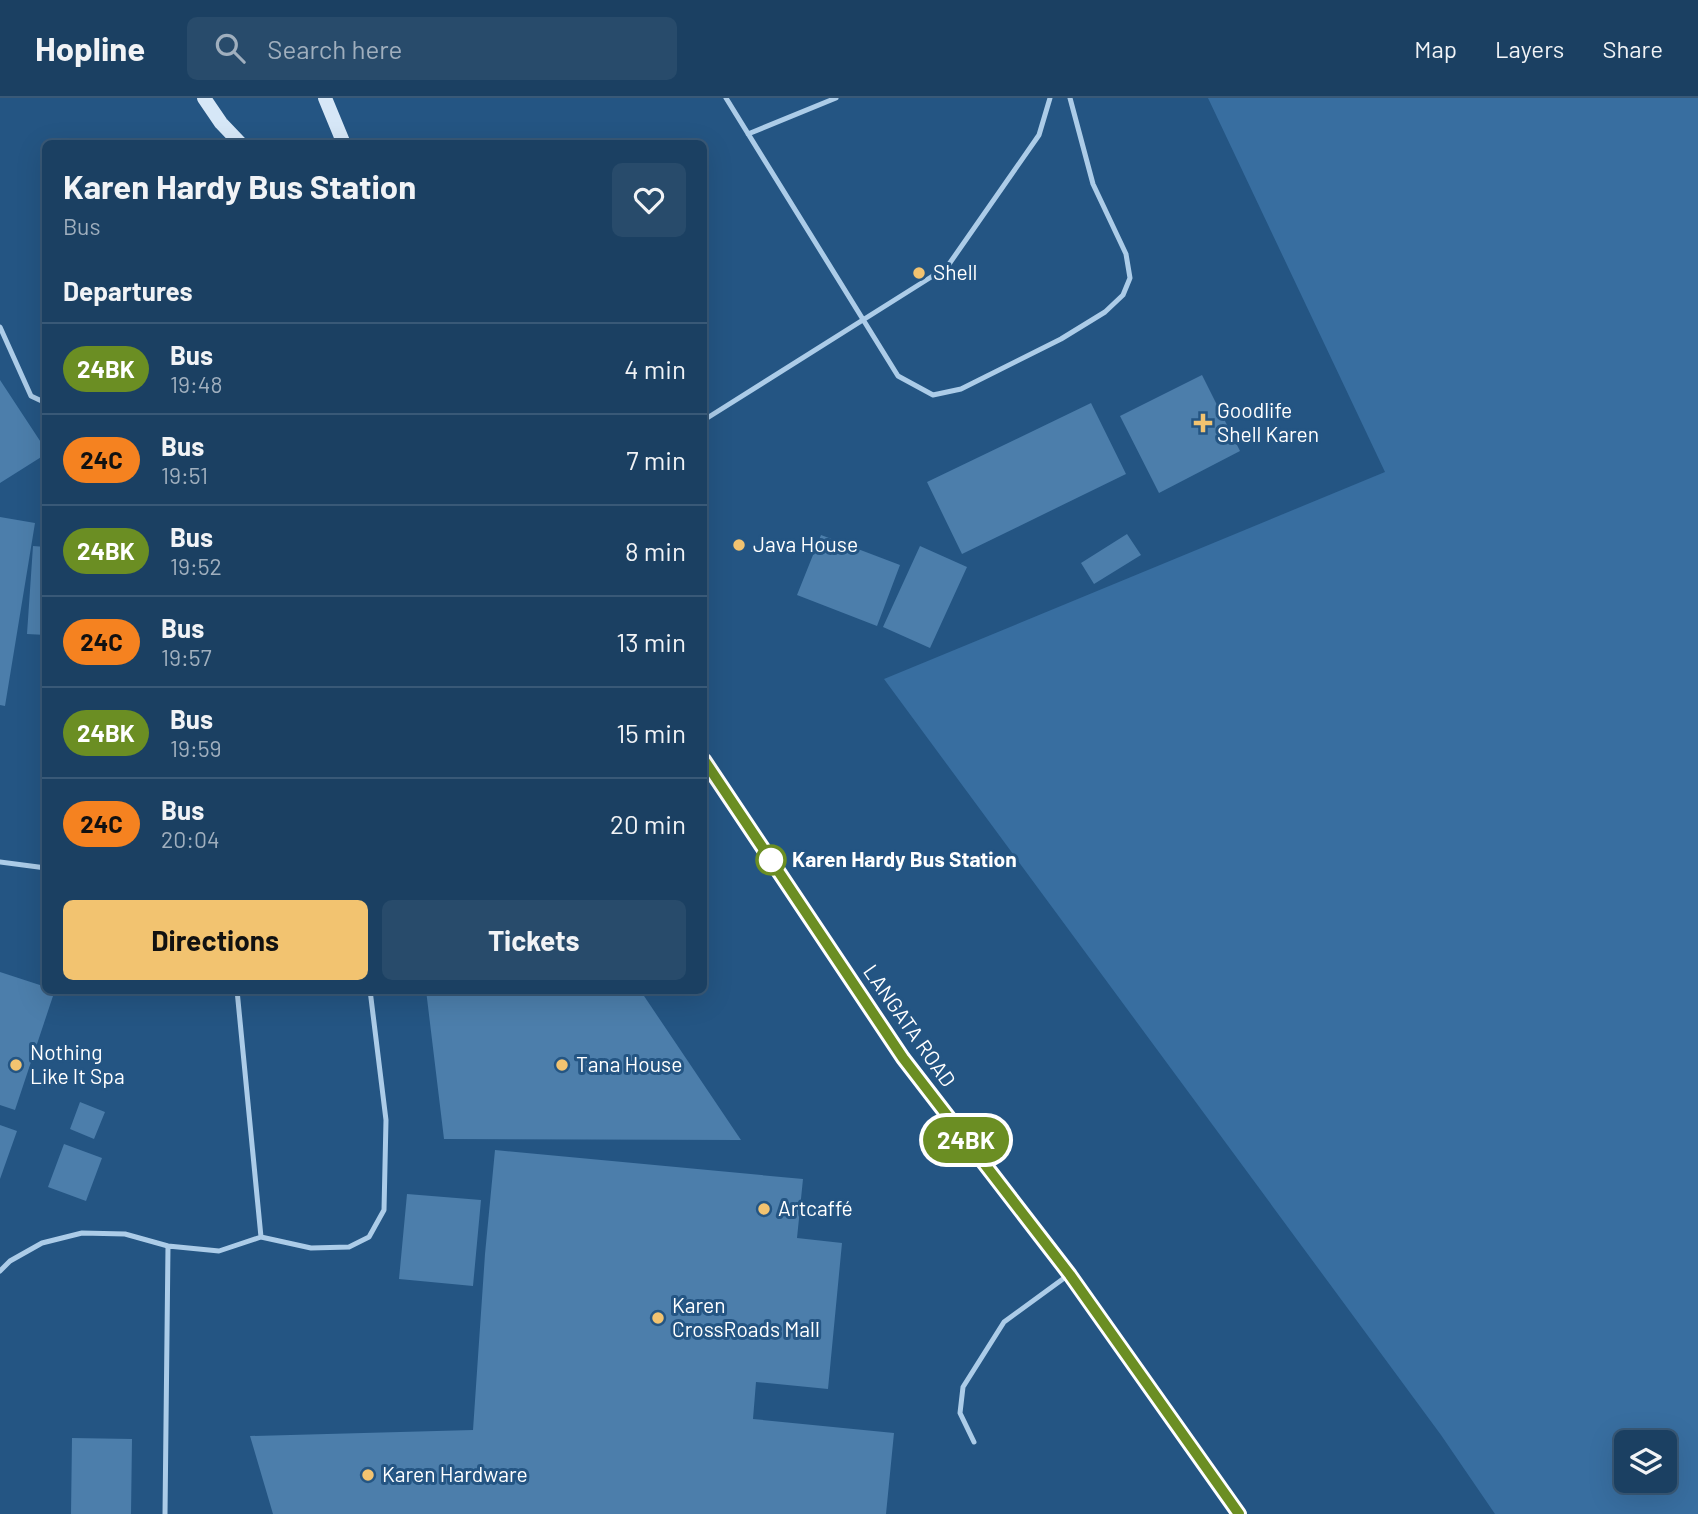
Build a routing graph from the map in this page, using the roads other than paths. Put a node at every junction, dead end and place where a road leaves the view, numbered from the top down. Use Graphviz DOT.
graph roads {
  1 [pos="204,98"];
  2 [pos="325,98"];
  3 [pos="726,98"];
  4 [pos="836,98"];
  5 [pos="1049,98"];
  6 [pos="1070,98"];
  7 [pos="748,135"];
  8 [pos="237,140"];
  9 [pos="342,140"];
  10 [pos="862,321"];
  11 [pos="0,327"];
  12 [pos="42,401"];
  13 [pos="707,418"];
  14 [pos="707,764"];
  15 [pos="0,862"];
  16 [pos="42,867"];
  17 [pos="237,994"];
  18 [pos="370,994"];
  19 [pos="261,1237"];
  20 [pos="168,1247"];
  21 [pos="0,1271"];
  22 [pos="1070,1275"];
  23 [pos="974,1442"];
  24 [pos="165,1514"];
  25 [pos="1239,1514"];
  1 -- 8 [label="main road"];
  2 -- 9 [label="main road"];
  3 -- 7 [label="lane"];
  4 -- 7 [label="lane"];
  5 -- 10 [label="lane"];
  6 -- 10 [label="lane"];
  7 -- 10 [label="lane"];
  10 -- 13 [label="lane"];
  11 -- 12 [label="lane"];
  14 -- 22 [label="main road, LANGATA ROAD"];
  15 -- 16 [label="lane"];
  17 -- 19 [label="lane"];
  18 -- 19 [label="lane"];
  19 -- 20 [label="lane"];
  20 -- 21 [label="lane"];
  20 -- 24 [label="lane"];
  22 -- 23 [label="lane"];
  22 -- 25 [label="main road, LANGATA ROAD"];
}
